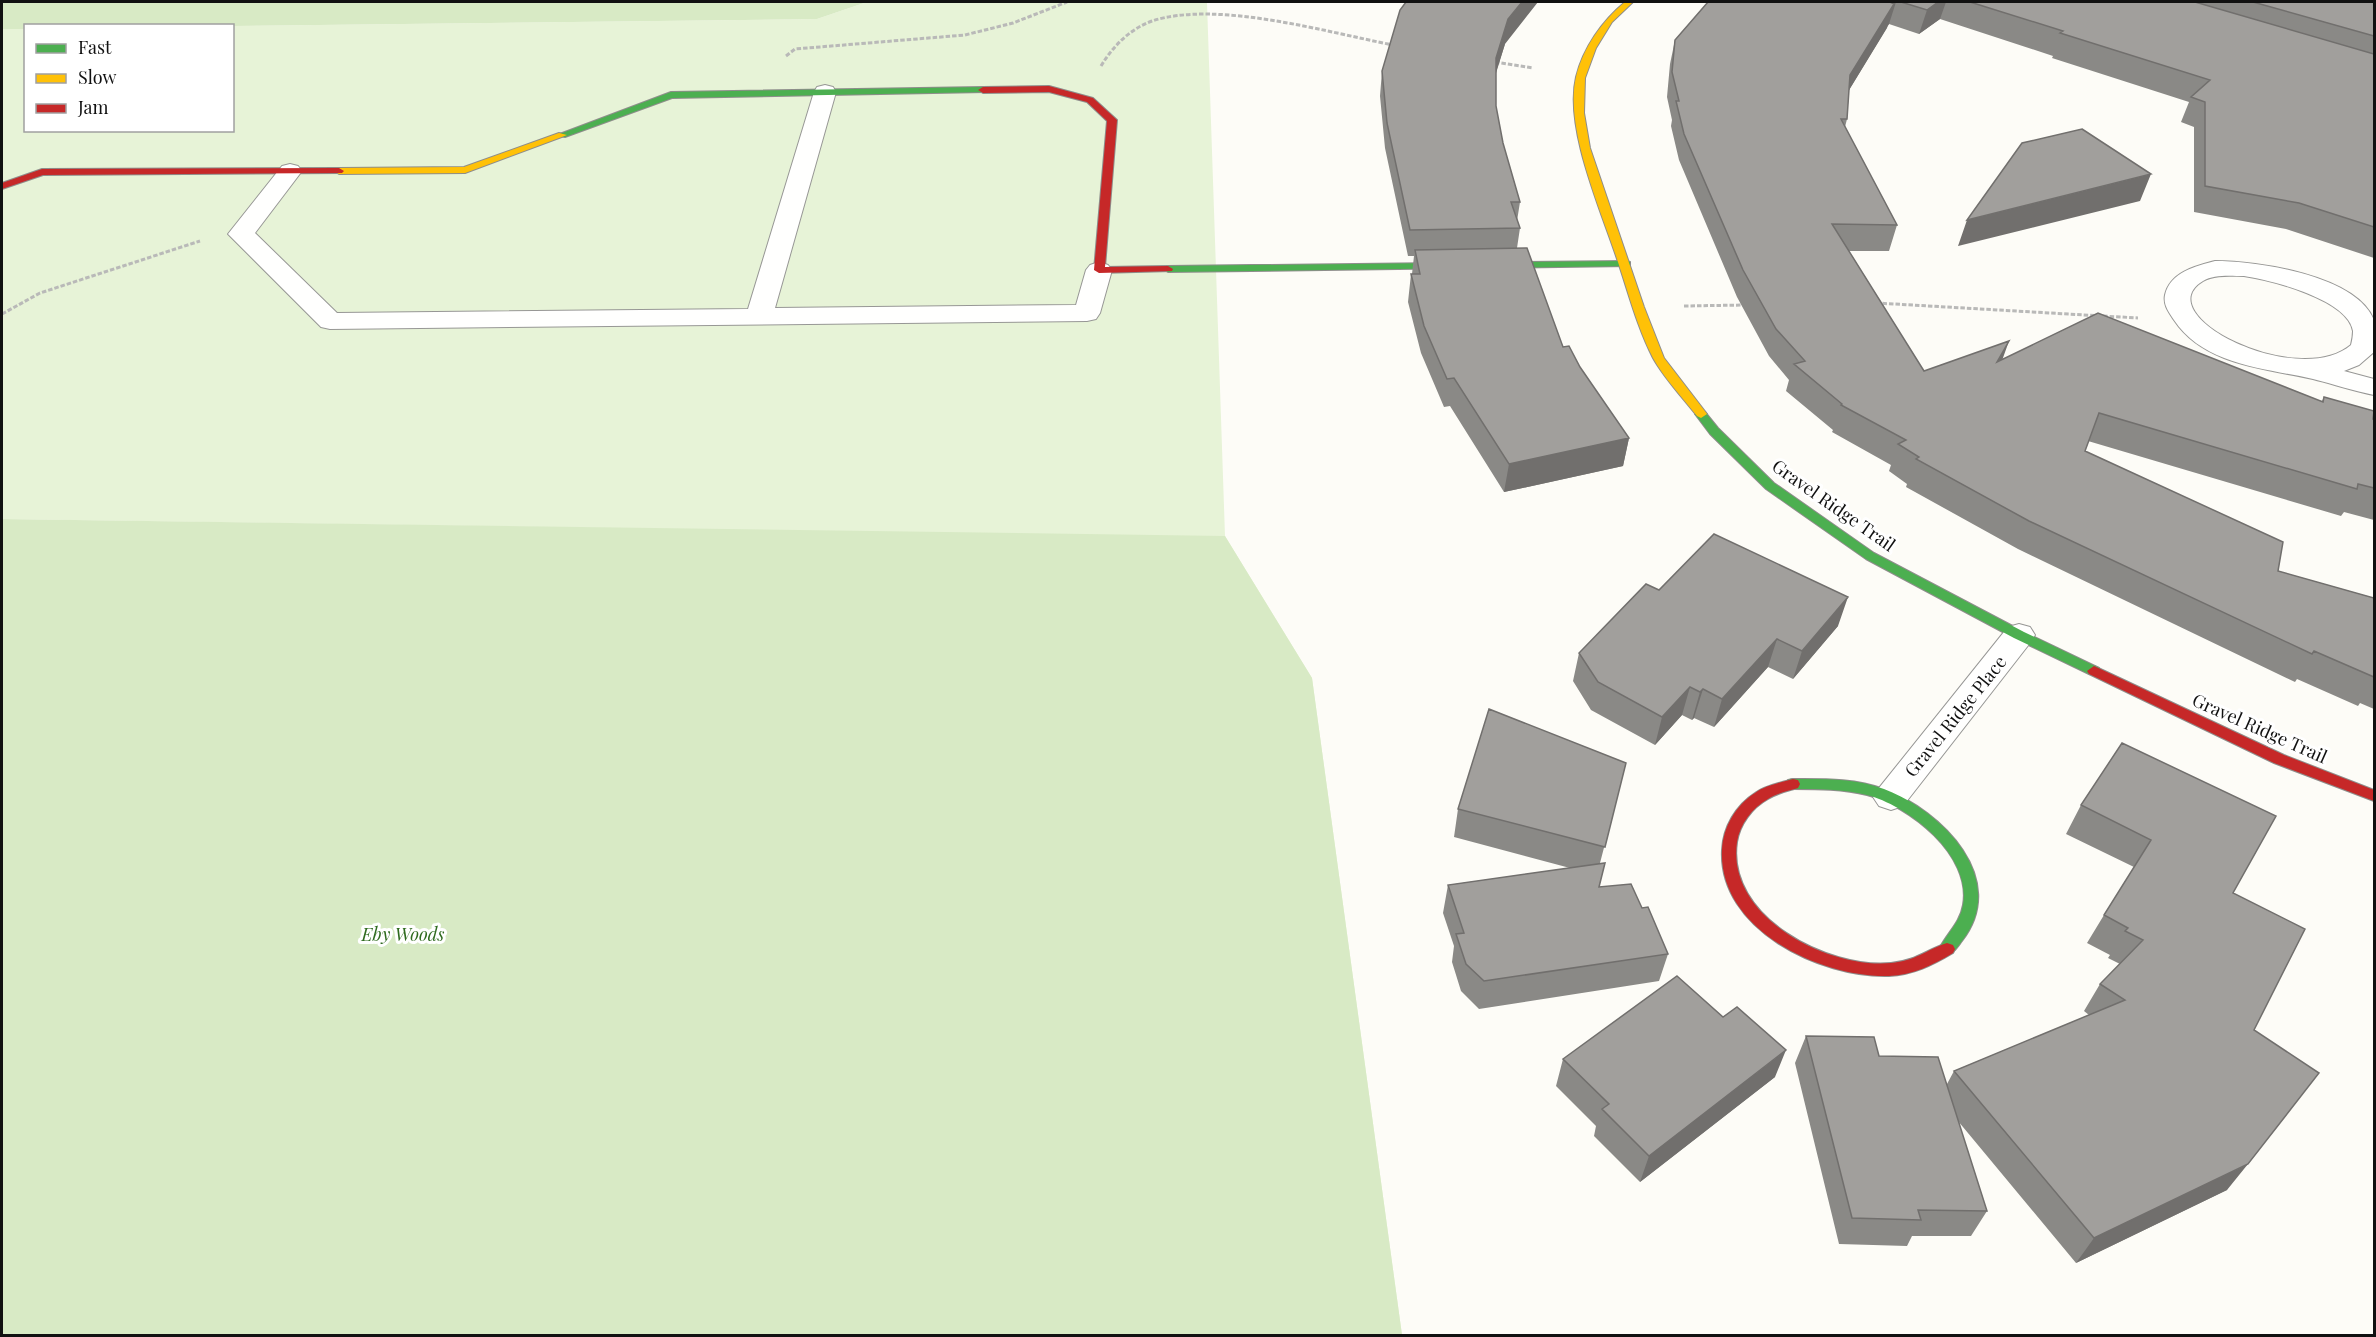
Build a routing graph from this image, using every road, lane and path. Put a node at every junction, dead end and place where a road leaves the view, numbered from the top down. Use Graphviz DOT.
graph roads {
  1 [pos="1629,2"];
  2 [pos="1397,46"];
  3 [pos="1491,61"];
  4 [pos="1533,68"];
  5 [pos="825,92"];
  6 [pos="1090,100"];
  7 [pos="290,171"];
  8 [pos="2,186"];
  9 [pos="1626,264"];
  10 [pos="1099,270"];
  11 [pos="1870,303"];
  12 [pos="1756,305"];
  13 [pos="1639,308"];
  14 [pos="759,317"];
  15 [pos="2142,318"];
  16 [pos="2300,368"];
  17 [pos="2374,387"];
  18 [pos="2019,635"];
  19 [pos="2374,796"];
  20 [pos="1891,797"];
  1 -- 9 [label="street, Gravel Ridge Trail"];
  2 -- 6 [label="path"];
  3 -- 4 [label="path"];
  5 -- 6 [label="street"];
  5 -- 7 [label="street"];
  5 -- 14 [label="street"];
  6 -- 10 [label="street"];
  7 -- 8 [label="street"];
  7 -- 14 [label="street"];
  9 -- 10 [label="street"];
  9 -- 13 [label="street, Gravel Ridge Trail"];
  10 -- 14 [label="street"];
  11 -- 15 [label="path"];
  12 -- 13 [label="path"];
  13 -- 18 [label="street, Gravel Ridge Trail"];
  16 -- 16 [label="street"];
  16 -- 17 [label="street"];
  18 -- 19 [label="street, Gravel Ridge Trail"];
  18 -- 20 [label="street, Gravel Ridge Place"];
  20 -- 20 [label="street"];
}
